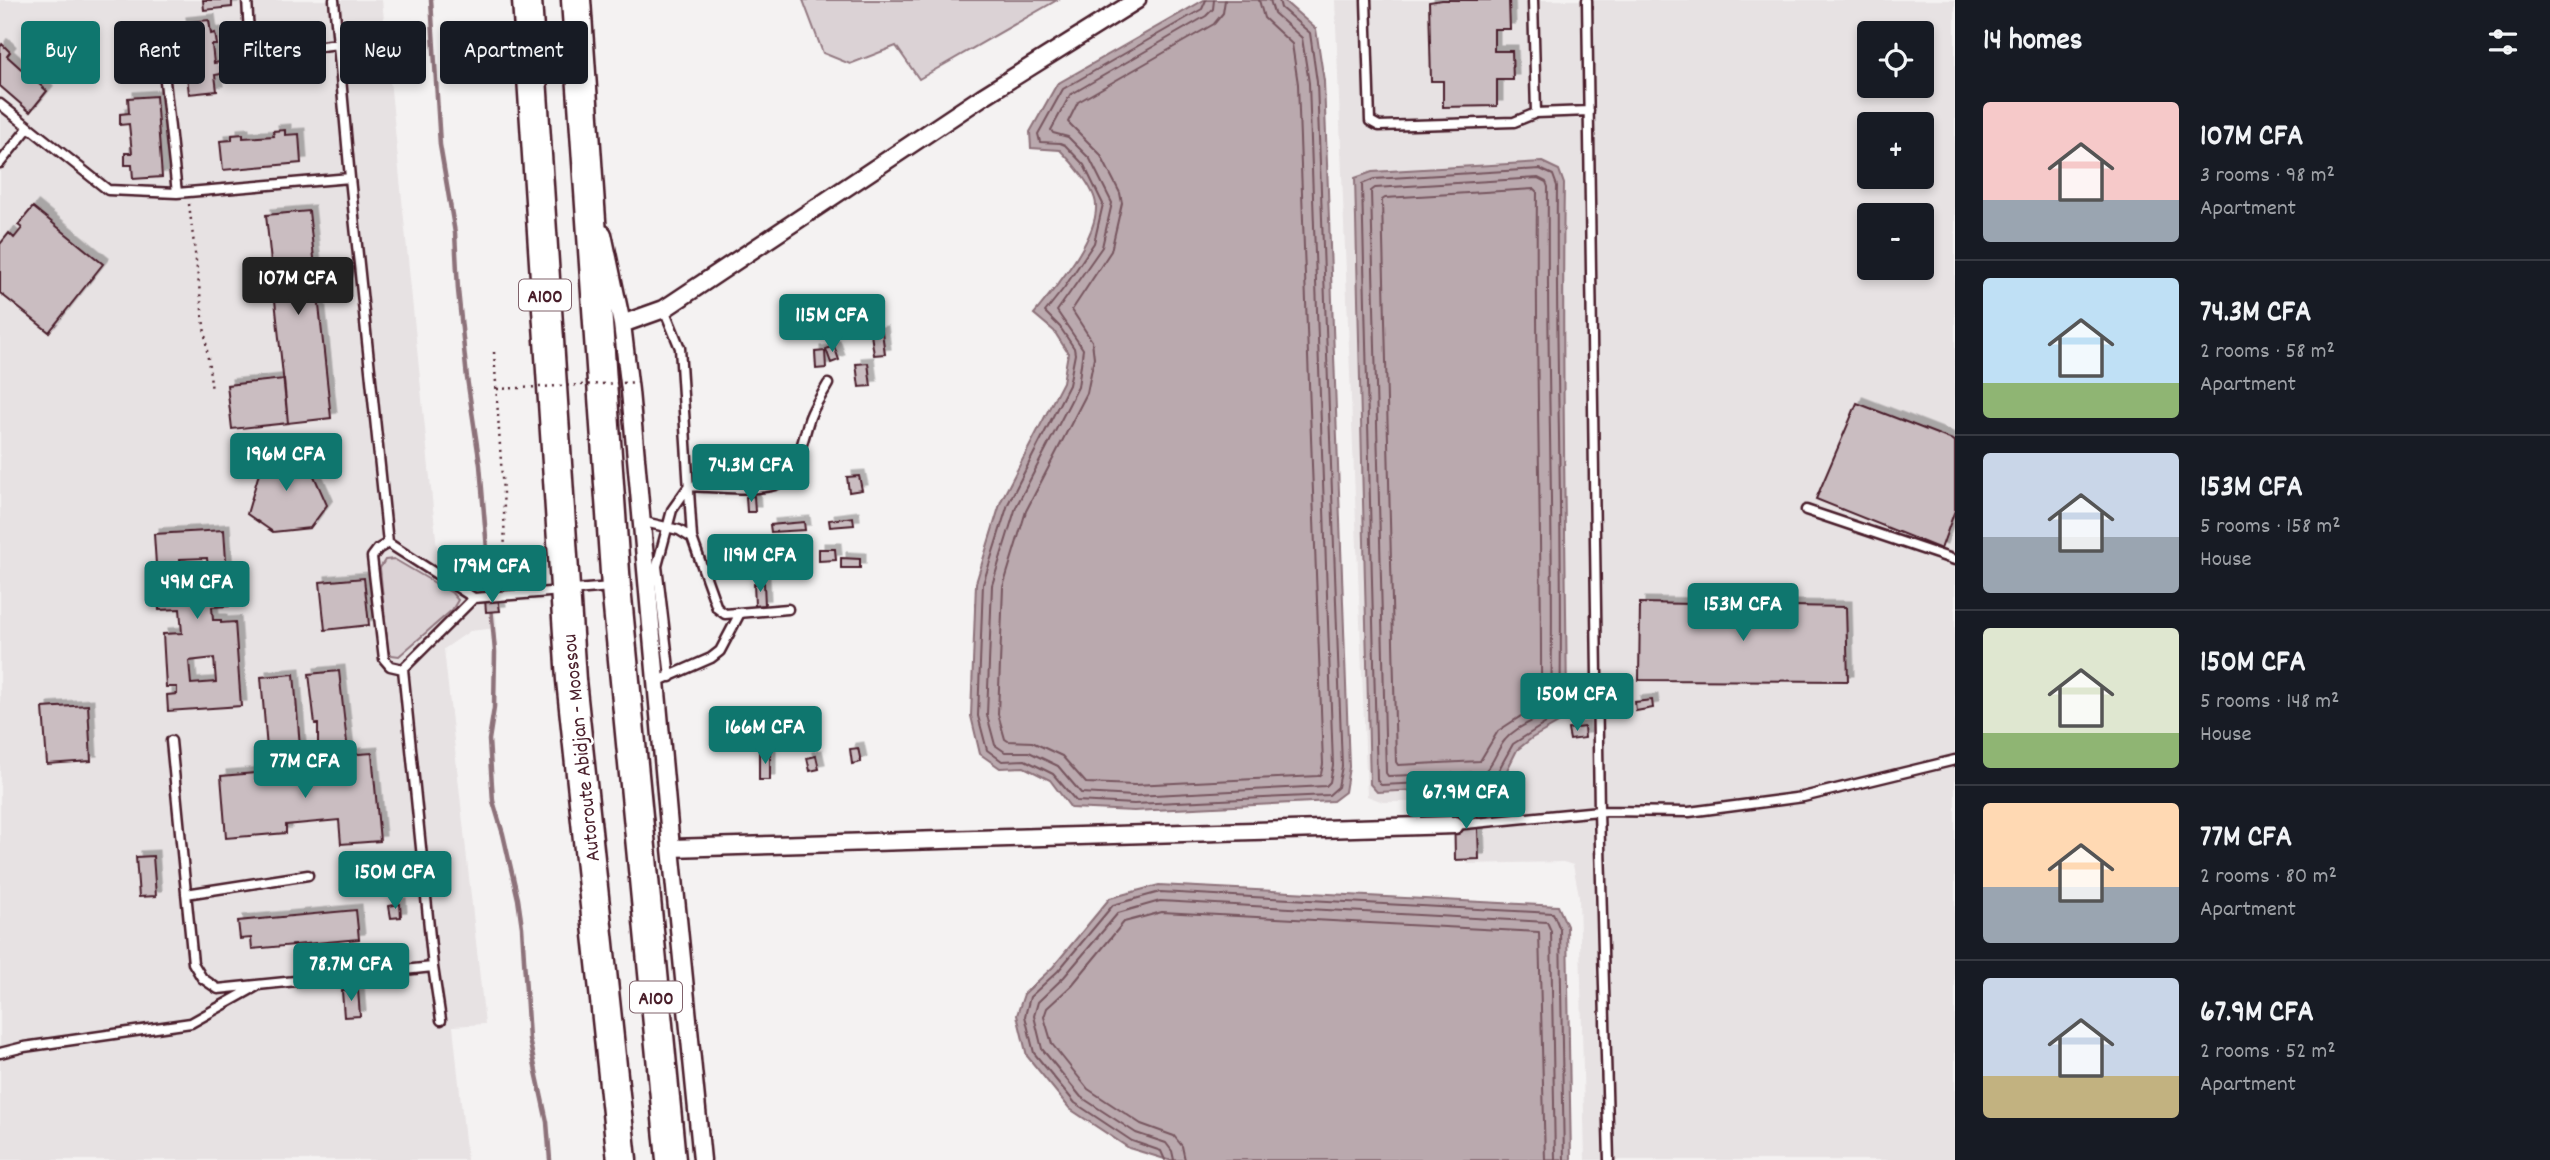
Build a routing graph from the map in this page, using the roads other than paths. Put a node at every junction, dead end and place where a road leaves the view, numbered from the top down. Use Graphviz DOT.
graph roads {
  1 [pos="247,0"];
  2 [pos="334,0"];
  3 [pos="527,0"];
  4 [pos="576,0"];
  5 [pos="584,0"];
  6 [pos="1138,0"];
  7 [pos="1366,0"];
  8 [pos="1533,0"];
  9 [pos="1587,0"];
  10 [pos="338,44"];
  11 [pos="165,84"];
  12 [pos="0,104"];
  13 [pos="1589,111"];
  14 [pos="1536,113"];
  15 [pos="29,127"];
  16 [pos="0,163"];
  17 [pos="350,178"];
  18 [pos="177,193"];
  19 [pos="664,309"];
  20 [pos="622,324"];
  21 [pos="828,384"];
  22 [pos="689,486"];
  23 [pos="1805,510"];
  24 [pos="640,521"];
  25 [pos="667,526"];
  26 [pos="692,538"];
  27 [pos="388,543"];
  28 [pos="1955,561"];
  29 [pos="657,566"];
  30 [pos="647,586"];
  31 [pos="616,587"];
  32 [pos="564,590"];
  33 [pos="474,598"];
  34 [pos="788,609"];
  35 [pos="740,613"];
  36 [pos="403,669"];
  37 [pos="663,679"];
  38 [pos="171,741"];
  39 [pos="1955,760"];
  40 [pos="1599,811"];
  41 [pos="1455,825"];
  42 [pos="671,848"];
  43 [pos="308,875"];
  44 [pos="186,894"];
  45 [pos="433,967"];
  46 [pos="259,984"];
  47 [pos="441,1020"];
  48 [pos="0,1053"];
  49 [pos="622,1160"];
  50 [pos="671,1160"];
  51 [pos="702,1160"];
  52 [pos="1609,1160"];
  1 -- 10 [label="lane"];
  2 -- 10 [label="lane"];
  3 -- 32 [label="highway, Autoroute Abidjan - Moossou / A100"];
  4 -- 31 [label="highway, A100"];
  5 -- 20 [label="street"];
  6 -- 19 [label="street"];
  7 -- 14 [label="lane"];
  8 -- 14 [label="lane"];
  9 -- 13 [label="lane"];
  10 -- 17 [label="lane"];
  11 -- 18 [label="lane"];
  12 -- 15 [label="lane"];
  13 -- 14 [label="lane"];
  13 -- 40 [label="lane"];
  15 -- 16 [label="lane"];
  15 -- 18 [label="lane"];
  17 -- 18 [label="lane"];
  17 -- 27 [label="lane"];
  19 -- 20 [label="street"];
  19 -- 22 [label="lane"];
  20 -- 24 [label="street"];
  21 -- 22 [label="lane"];
  22 -- 25 [label="lane"];
  22 -- 26 [label="lane"];
  23 -- 28 [label="lane"];
  24 -- 25 [label="lane"];
  24 -- 30 [label="street"];
  25 -- 26 [label="lane"];
  25 -- 29 [label="lane"];
  26 -- 35 [label="lane"];
  27 -- 33 [label="lane"];
  27 -- 36 [label="lane"];
  29 -- 30 [label="lane"];
  29 -- 37 [label="lane"];
  30 -- 37 [label="street"];
  31 -- 32 [label="lane"];
  31 -- 50 [label="highway, A100"];
  32 -- 33 [label="lane"];
  32 -- 49 [label="highway, Autoroute Abidjan - Moossou / A100"];
  33 -- 36 [label="lane"];
  34 -- 35 [label="lane"];
  35 -- 37 [label="lane"];
  36 -- 45 [label="lane"];
  37 -- 42 [label="street"];
  38 -- 44 [label="lane"];
  39 -- 40 [label="lane"];
  40 -- 41 [label="lane"];
  40 -- 52 [label="lane"];
  41 -- 42 [label="street"];
  42 -- 51 [label="street"];
  43 -- 44 [label="lane"];
  44 -- 46 [label="lane"];
  45 -- 46 [label="lane"];
  45 -- 47 [label="lane"];
  46 -- 48 [label="lane"];
}
